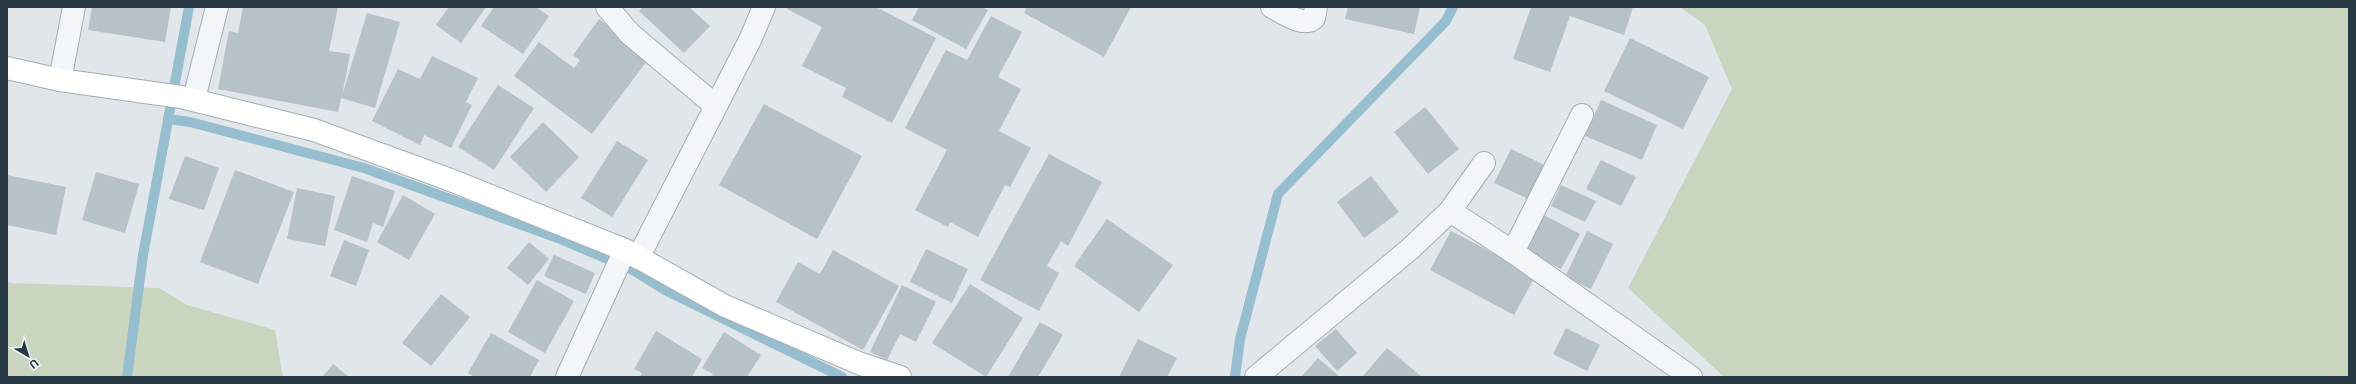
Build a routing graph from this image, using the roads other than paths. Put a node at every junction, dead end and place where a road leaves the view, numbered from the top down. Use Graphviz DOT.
graph roads {
  1 [pos="74,7"];
  2 [pos="217,7"];
  3 [pos="606,7"];
  4 [pos="764,7"];
  5 [pos="1272,7"];
  6 [pos="1316,7"];
  7 [pos="7,68"];
  8 [pos="60,80"];
  9 [pos="179,97"];
  10 [pos="716,106"];
  11 [pos="1582,115"];
  12 [pos="1484,163"];
  13 [pos="1450,212"];
  14 [pos="1513,252"];
  15 [pos="624,260"];
  16 [pos="876,374"];
  17 [pos="567,377"];
  18 [pos="900,377"];
  19 [pos="1256,377"];
  20 [pos="1691,377"];
  1 -- 8 [label="street"];
  2 -- 9 [label="street"];
  3 -- 10 [label="street"];
  4 -- 10 [label="street"];
  5 -- 6 [label="street"];
  7 -- 8 [label="street"];
  8 -- 9 [label="street"];
  9 -- 15 [label="street"];
  10 -- 15 [label="street"];
  11 -- 14 [label="street"];
  12 -- 13 [label="street"];
  13 -- 14 [label="street"];
  13 -- 19 [label="street"];
  14 -- 20 [label="street"];
  15 -- 16 [label="street"];
  15 -- 17 [label="street"];
  16 -- 18 [label="street"];
}
